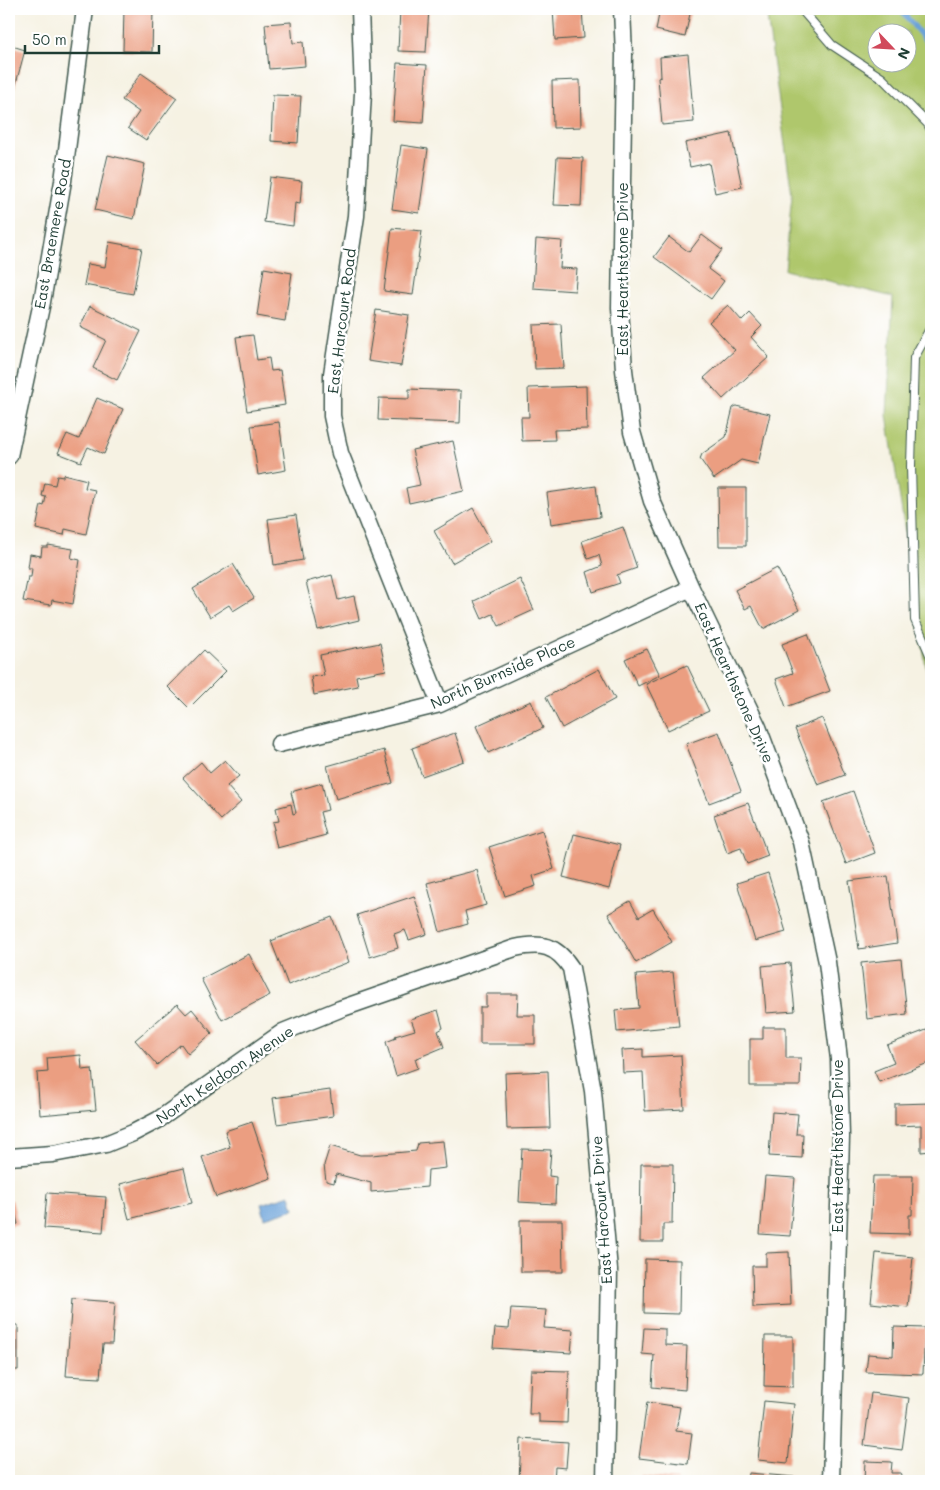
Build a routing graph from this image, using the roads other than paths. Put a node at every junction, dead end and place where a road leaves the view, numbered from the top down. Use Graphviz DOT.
graph roads {
  1 [pos="85,9"];
  2 [pos="360,9"];
  3 [pos="622,9"];
  4 [pos="801,9"];
  5 [pos="931,130"];
  6 [pos="931,327"];
  7 [pos="9,456"];
  8 [pos="691,588"];
  9 [pos="931,657"];
  10 [pos="440,704"];
  11 [pos="279,744"];
  12 [pos="552,948"];
  13 [pos="9,1157"];
  14 [pos="605,1481"];
  15 [pos="831,1481"];
  1 -- 7 [label="street, East Braemere Road"];
  2 -- 10 [label="street, East Harcourt Road"];
  3 -- 8 [label="street, East Hearthstone Drive"];
  4 -- 5 [label="lane"];
  6 -- 9 [label="lane"];
  8 -- 10 [label="street, North Burnside Place"];
  8 -- 15 [label="street, East Hearthstone Drive"];
  10 -- 11 [label="street, North Burnside Place"];
  12 -- 13 [label="street, North Keldoon Avenue"];
  12 -- 14 [label="street, East Harcourt Drive"];
}
